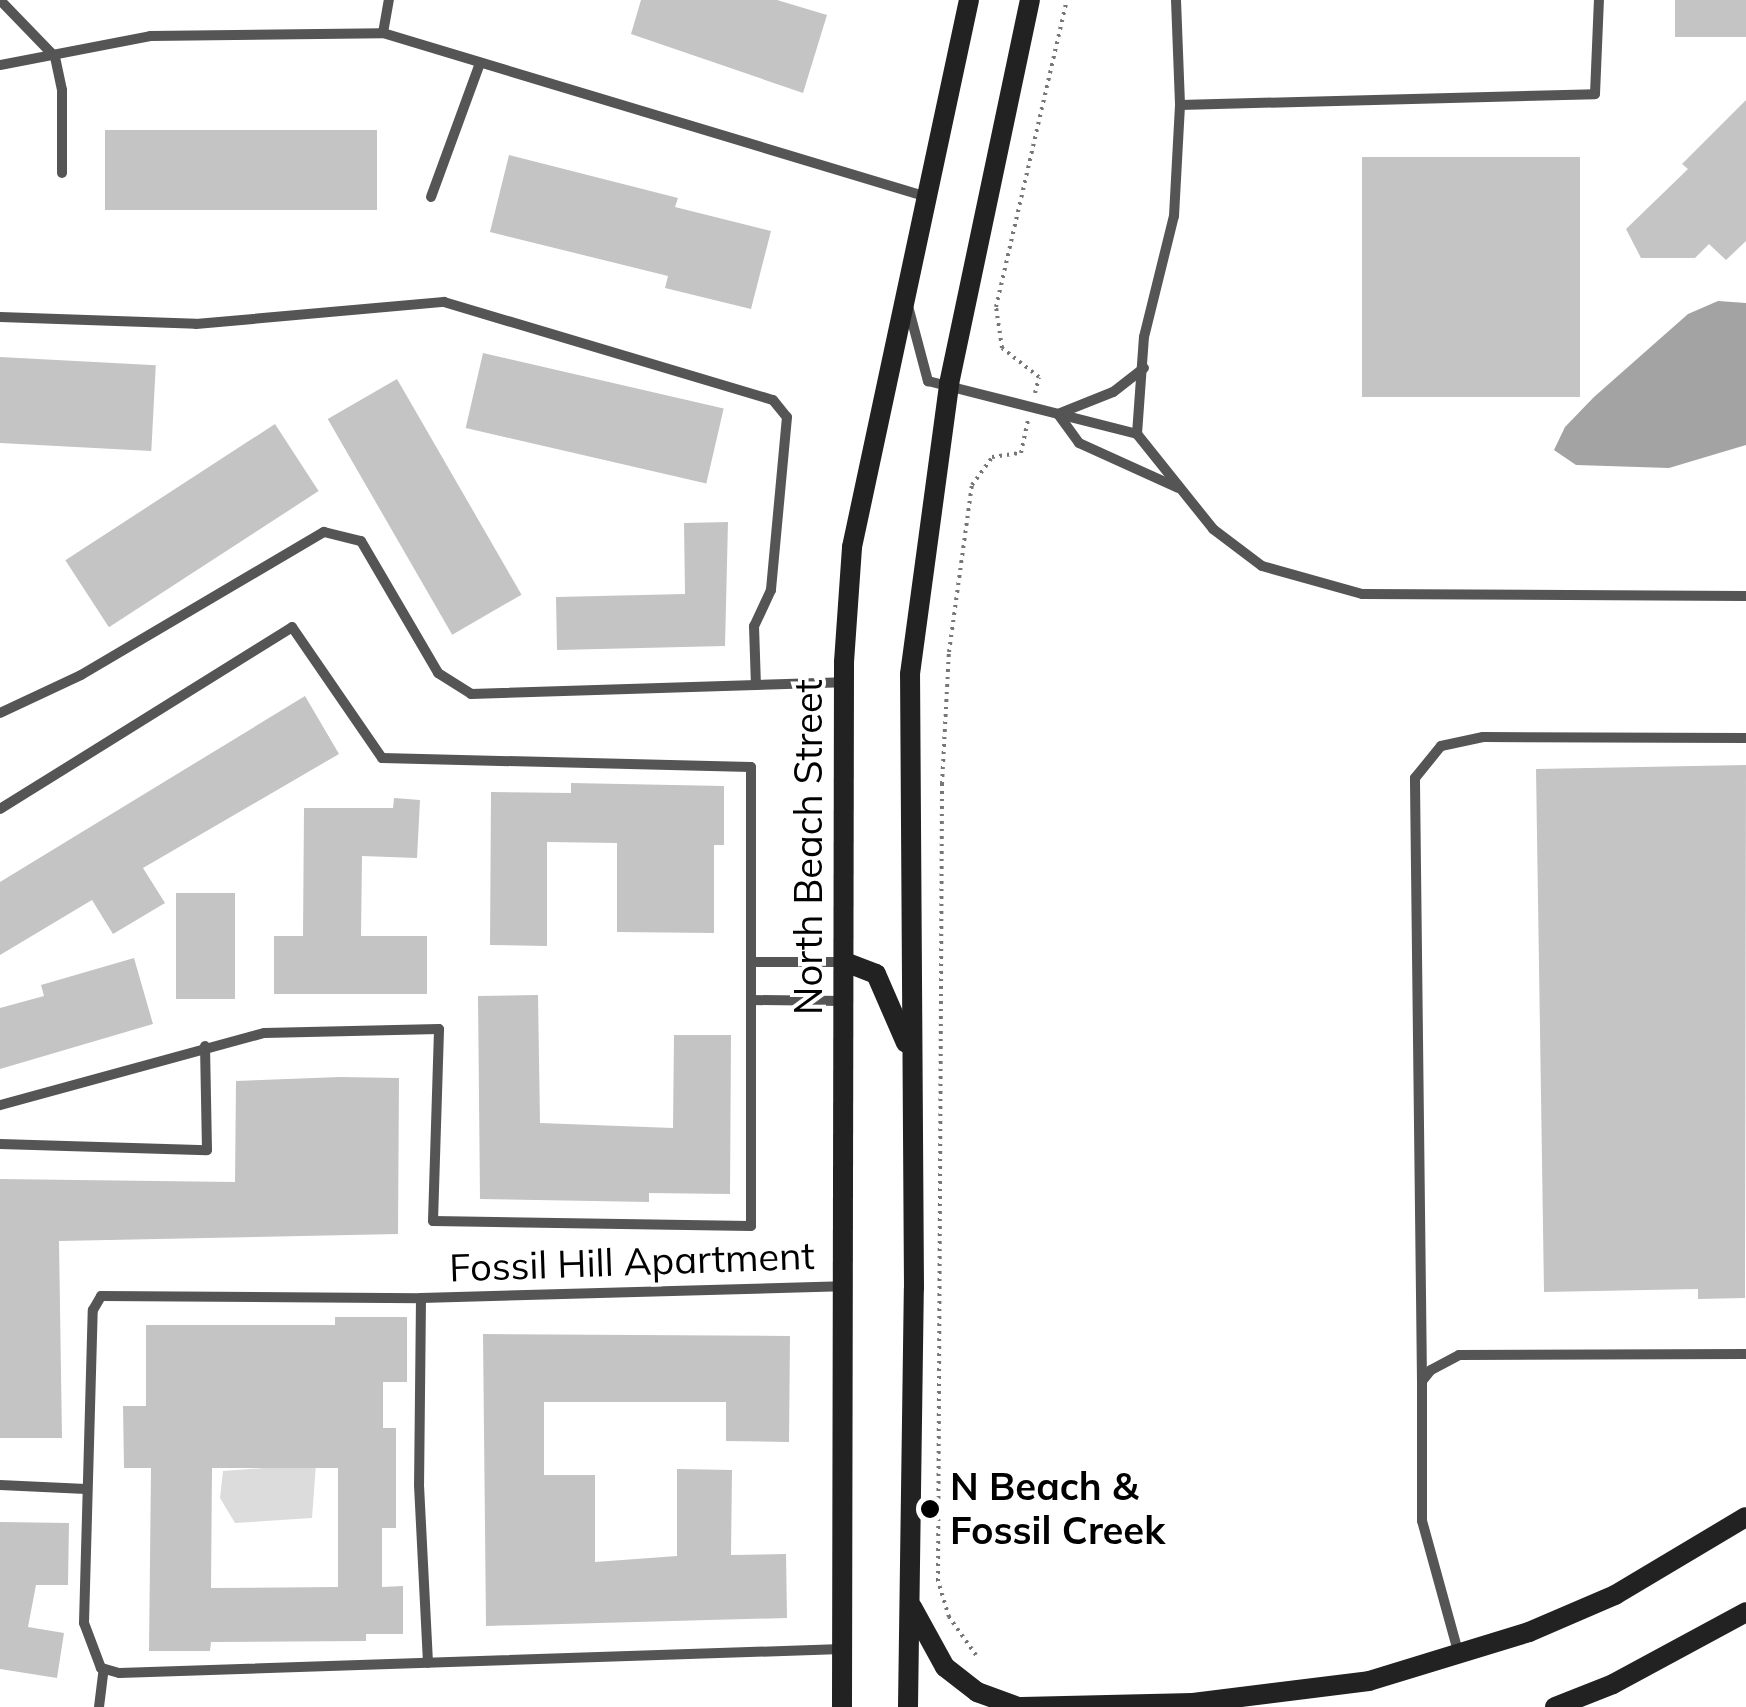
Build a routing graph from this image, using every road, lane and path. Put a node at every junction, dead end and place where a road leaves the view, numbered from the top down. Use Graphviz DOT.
graph roads {
  1 [pos="0,0"];
  2 [pos="389,0"];
  3 [pos="969,0"];
  4 [pos="1030,0"];
  5 [pos="1068,0"];
  6 [pos="1176,0"];
  7 [pos="1600,0"];
  8 [pos="383,33"];
  9 [pos="54,57"];
  10 [pos="480,64"];
  11 [pos="0,65"];
  12 [pos="1180,105"];
  13 [pos="62,172"];
  14 [pos="924,196"];
  15 [pos="431,197"];
  16 [pos="904,291"];
  17 [pos="0,317"];
  18 [pos="1144,368"];
  19 [pos="1040,377"];
  20 [pos="950,384"];
  21 [pos="1058,414"];
  22 [pos="1136,434"];
  23 [pos="1021,453"];
  24 [pos="1181,490"];
  25 [pos="1746,596"];
  26 [pos="844,682"];
  27 [pos="756,685"];
  28 [pos="0,713"];
  29 [pos="1746,738"];
  30 [pos="0,809"];
  31 [pos="751,962"];
  32 [pos="845,962"];
  33 [pos="751,1000"];
  34 [pos="844,1001"];
  35 [pos="205,1046"];
  36 [pos="910,1049"];
  37 [pos="0,1105"];
  38 [pos="0,1144"];
  39 [pos="843,1286"];
  40 [pos="422,1298"];
  41 [pos="1746,1354"];
  42 [pos="1422,1381"];
  43 [pos="0,1485"];
  44 [pos="86,1488"];
  45 [pos="1746,1517"];
  46 [pos="910,1603"];
  47 [pos="1746,1612"];
  48 [pos="842,1648"];
  49 [pos="976,1655"];
  50 [pos="1459,1655"];
  51 [pos="428,1663"];
  52 [pos="104,1669"];
  53 [pos="98,1707"];
  54 [pos="842,1707"];
  55 [pos="908,1707"];
  56 [pos="1020,1707"];
  57 [pos="1555,1707"];
  1 -- 9 [label="lane"];
  2 -- 8 [label="lane"];
  3 -- 14 [label="main road, North Beach Street"];
  4 -- 20 [label="main road"];
  5 -- 19 [label="path"];
  6 -- 12 [label="lane"];
  7 -- 12 [label="lane"];
  8 -- 9 [label="lane"];
  8 -- 10 [label="lane"];
  9 -- 11 [label="lane"];
  9 -- 13 [label="lane"];
  10 -- 14 [label="lane"];
  10 -- 15 [label="lane"];
  12 -- 18 [label="lane"];
  14 -- 16 [label="main road, North Beach Street"];
  16 -- 20 [label="lane"];
  16 -- 26 [label="main road, North Beach Street"];
  17 -- 27 [label="lane"];
  18 -- 21 [label="lane"];
  18 -- 22 [label="lane"];
  20 -- 21 [label="lane"];
  20 -- 36 [label="main road"];
  21 -- 22 [label="lane"];
  21 -- 24 [label="lane"];
  22 -- 24 [label="lane"];
  23 -- 49 [label="path"];
  24 -- 25 [label="lane"];
  26 -- 27 [label="lane"];
  26 -- 32 [label="main road, North Beach Street"];
  27 -- 28 [label="lane"];
  29 -- 42 [label="lane"];
  30 -- 31 [label="lane"];
  31 -- 32 [label="lane"];
  31 -- 33 [label="lane"];
  32 -- 34 [label="main road, North Beach Street"];
  32 -- 36 [label="main road"];
  33 -- 34 [label="lane"];
  33 -- 35 [label="lane"];
  34 -- 39 [label="main road, North Beach Street"];
  35 -- 37 [label="lane"];
  35 -- 38 [label="lane"];
  36 -- 46 [label="main road"];
  39 -- 40 [label="lane, Fossil Hill Apartment"];
  39 -- 48 [label="main road, North Beach Street"];
  40 -- 44 [label="lane, Fossil Hill Apartment"];
  40 -- 51 [label="lane, Fossil Hill Apartment"];
  41 -- 42 [label="lane"];
  42 -- 50 [label="lane"];
  43 -- 44 [label="lane"];
  44 -- 52 [label="lane, Fossil Hill Apartment"];
  45 -- 50 [label="main road"];
  46 -- 55 [label="main road"];
  46 -- 56 [label="main road"];
  47 -- 57 [label="main road"];
  48 -- 51 [label="lane"];
  48 -- 54 [label="main road, North Beach Street"];
  50 -- 56 [label="main road"];
  51 -- 52 [label="lane"];
  52 -- 53 [label="lane"];
}
